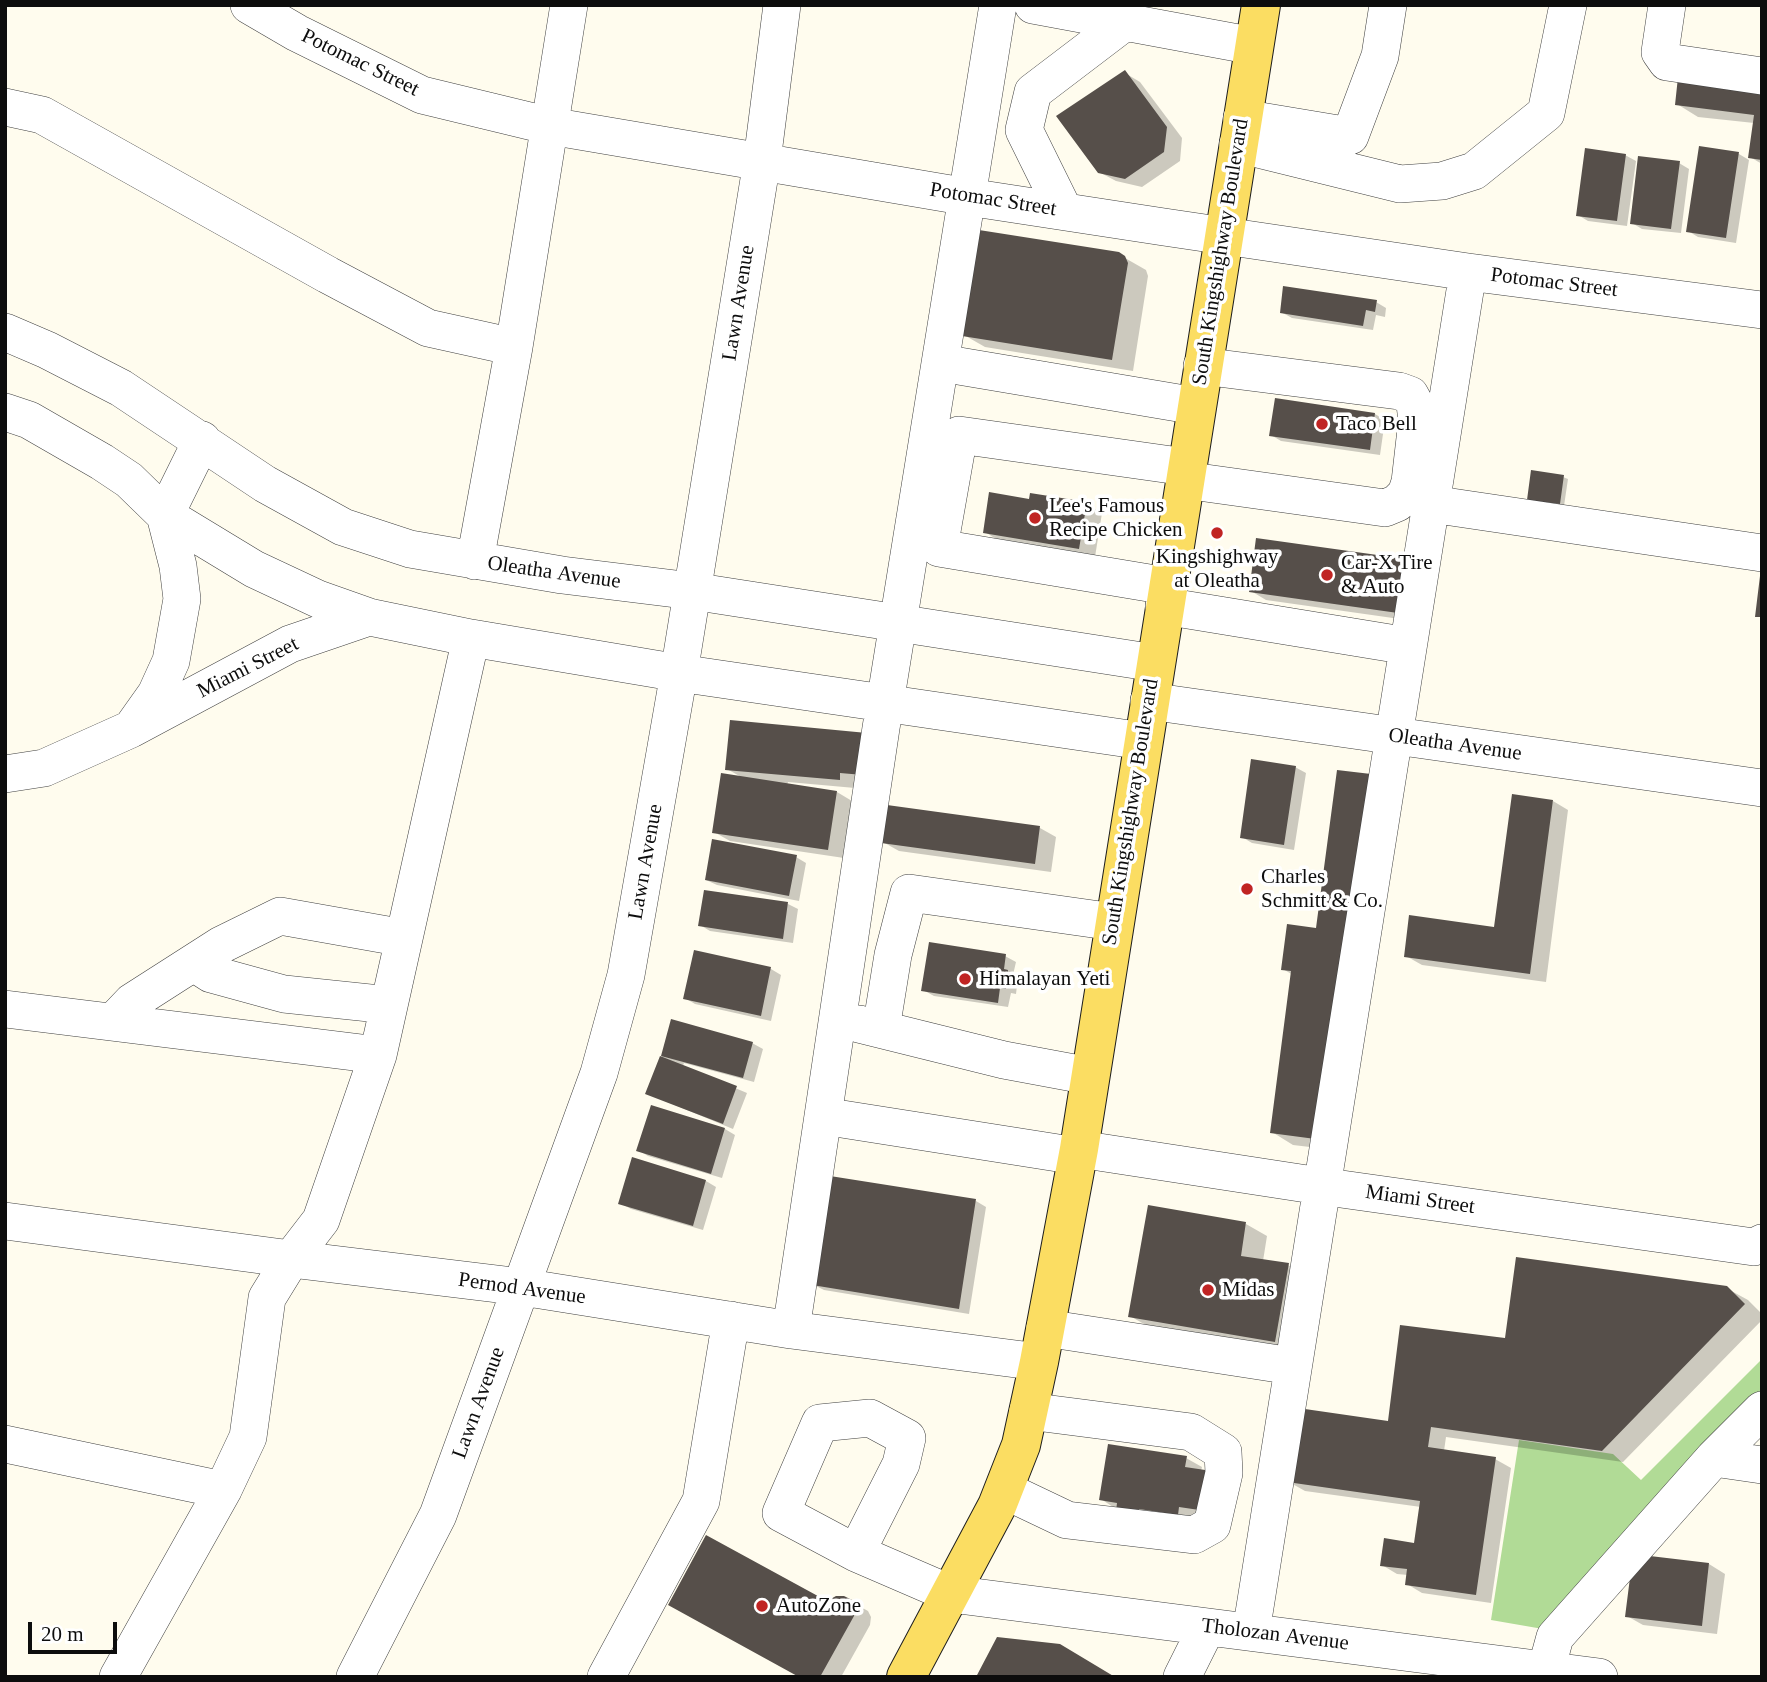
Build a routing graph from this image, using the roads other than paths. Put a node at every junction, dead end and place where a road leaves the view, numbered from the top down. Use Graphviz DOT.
graph roads {
  1 [pos="249,5"];
  2 [pos="569,5"];
  3 [pos="782,5"];
  4 [pos="998,5"];
  5 [pos="1033,5"];
  6 [pos="1261,5"];
  7 [pos="1388,5"];
  8 [pos="1568,5"];
  9 [pos="1667,5"];
  10 [pos="1125,22"];
  11 [pos="1254,46"];
  12 [pos="1762,76"];
  13 [pos="5,107"];
  14 [pos="550,126"];
  15 [pos="1240,131"];
  16 [pos="762,161"];
  17 [pos="968,197"];
  18 [pos="1064,211"];
  19 [pos="1224,236"];
  20 [pos="1468,272"];
  21 [pos="1762,310"];
  22 [pos="5,332"];
  23 [pos="514,347"];
  24 [pos="941,363"];
  25 [pos="1202,366"];
  26 [pos="1196,406"];
  27 [pos="9,423"];
  28 [pos="202,440"];
  29 [pos="1185,473"];
  30 [pos="1431,504"];
  31 [pos="165,515"];
  32 [pos="1762,553"];
  33 [pos="475,561"];
  34 [pos="692,591"];
  35 [pos="1166,596"];
  36 [pos="369,617"];
  37 [pos="899,622"];
  38 [pos="471,638"];
  39 [pos="1408,646"];
  40 [pos="1155,663"];
  41 [pos="679,673"];
  42 [pos="1149,701"];
  43 [pos="885,704"];
  44 [pos="131,729"];
  45 [pos="1393,736"];
  46 [pos="1143,741"];
  47 [pos="5,774"];
  48 [pos="1762,788"];
  49 [pos="1114,922"];
  50 [pos="404,938"];
  51 [pos="194,963"];
  52 [pos="389,1005"];
  53 [pos="5,1009"];
  54 [pos="838,1018"];
  55 [pos="113,1022"];
  56 [pos="881,1029"];
  57 [pos="379,1055"];
  58 [pos="1090,1076"];
  59 [pos="823,1116"];
  60 [pos="1078,1152"];
  61 [pos="1320,1186"];
  62 [pos="5,1221"];
  63 [pos="1758,1245"];
  64 [pos="291,1259"];
  65 [pos="522,1287"];
  66 [pos="731,1320"];
  67 [pos="791,1330"];
  68 [pos="1042,1345"];
  69 [pos="1292,1366"];
  70 [pos="1762,1410"];
  71 [pos="1028,1411"];
  72 [pos="5,1444"];
  73 [pos="1714,1458"];
  74 [pos="1762,1465"];
  75 [pos="223,1490"];
  76 [pos="1004,1490"];
  77 [pos="856,1553"];
  78 [pos="951,1594"];
  79 [pos="1207,1627"];
  80 [pos="1251,1632"];
  81 [pos="1546,1670"];
  82 [pos="118,1677"];
  83 [pos="355,1677"];
  84 [pos="606,1677"];
  85 [pos="906,1677"];
  86 [pos="1182,1677"];
  87 [pos="1599,1677"];
  1 -- 14 [label="street, Potomac Street"];
  2 -- 14 [label="street"];
  3 -- 16 [label="street, Lawn Avenue"];
  4 -- 17 [label="street"];
  5 -- 10 [label="street"];
  6 -- 11 [label="main road, South Kingshighway Boulevard"];
  7 -- 15 [label="street"];
  8 -- 15 [label="street"];
  9 -- 12 [label="street"];
  10 -- 11 [label="street"];
  10 -- 18 [label="street"];
  11 -- 15 [label="main road, South Kingshighway Boulevard"];
  13 -- 23 [label="street"];
  14 -- 16 [label="street, Potomac Street"];
  14 -- 23 [label="street"];
  15 -- 19 [label="main road, South Kingshighway Boulevard"];
  16 -- 17 [label="street, Potomac Street"];
  16 -- 34 [label="street, Lawn Avenue"];
  17 -- 18 [label="street, Potomac Street"];
  17 -- 24 [label="street"];
  18 -- 19 [label="street, Potomac Street"];
  19 -- 20 [label="street, Potomac Street"];
  19 -- 25 [label="main road, South Kingshighway Boulevard"];
  20 -- 21 [label="street, Potomac Street"];
  20 -- 30 [label="street"];
  22 -- 28 [label="street, Oleatha Avenue"];
  23 -- 33 [label="street"];
  24 -- 26 [label="street"];
  24 -- 37 [label="street"];
  25 -- 26 [label="main road, South Kingshighway Boulevard"];
  25 -- 29 [label="street"];
  26 -- 29 [label="main road, South Kingshighway Boulevard"];
  27 -- 31 [label="street"];
  28 -- 31 [label="street"];
  28 -- 33 [label="street, Oleatha Avenue"];
  29 -- 35 [label="main road, South Kingshighway Boulevard"];
  29 -- 35 [label="street"];
  30 -- 32 [label="street"];
  30 -- 39 [label="street"];
  31 -- 36 [label="street"];
  31 -- 44 [label="street, Miami Street"];
  33 -- 34 [label="street, Oleatha Avenue"];
  34 -- 37 [label="street, Oleatha Avenue"];
  34 -- 41 [label="street, Lawn Avenue"];
  35 -- 39 [label="street"];
  35 -- 40 [label="main road, South Kingshighway Boulevard"];
  36 -- 38 [label="street"];
  36 -- 44 [label="street, Miami Street"];
  37 -- 40 [label="street, Oleatha Avenue"];
  37 -- 43 [label="street"];
  38 -- 41 [label="street"];
  38 -- 50 [label="street"];
  39 -- 45 [label="street"];
  40 -- 42 [label="main road, South Kingshighway Boulevard"];
  41 -- 43 [label="street"];
  41 -- 65 [label="street, Lawn Avenue"];
  42 -- 45 [label="street, Oleatha Avenue"];
  42 -- 46 [label="main road, South Kingshighway Boulevard"];
  43 -- 46 [label="street"];
  43 -- 54 [label="street"];
  44 -- 47 [label="street, Miami Street"];
  45 -- 48 [label="street, Oleatha Avenue"];
  45 -- 61 [label="street"];
  46 -- 49 [label="main road, South Kingshighway Boulevard"];
  49 -- 56 [label="street"];
  49 -- 58 [label="main road, South Kingshighway Boulevard"];
  50 -- 51 [label="street"];
  50 -- 52 [label="street"];
  51 -- 52 [label="street"];
  51 -- 55 [label="street"];
  52 -- 57 [label="street"];
  53 -- 55 [label="street"];
  54 -- 56 [label="street"];
  54 -- 59 [label="street"];
  55 -- 57 [label="street"];
  56 -- 58 [label="street"];
  57 -- 64 [label="street"];
  58 -- 60 [label="main road, South Kingshighway Boulevard"];
  59 -- 60 [label="street, Miami Street"];
  59 -- 67 [label="street"];
  60 -- 61 [label="street, Miami Street"];
  60 -- 68 [label="main road, South Kingshighway Boulevard"];
  61 -- 63 [label="street, Miami Street"];
  61 -- 69 [label="street"];
  62 -- 64 [label="street, Pernod Avenue"];
  64 -- 65 [label="street, Pernod Avenue"];
  64 -- 75 [label="street"];
  65 -- 66 [label="street, Pernod Avenue"];
  65 -- 83 [label="street, Lawn Avenue"];
  66 -- 67 [label="street, Pernod Avenue"];
  66 -- 84 [label="street"];
  67 -- 68 [label="street, Pernod Avenue"];
  68 -- 69 [label="street, Pernod Avenue"];
  68 -- 71 [label="main road, South Kingshighway Boulevard"];
  69 -- 80 [label="street"];
  70 -- 73 [label="street"];
  71 -- 76 [label="main road, South Kingshighway Boulevard"];
  71 -- 76 [label="street"];
  72 -- 75 [label="street"];
  73 -- 74 [label="street"];
  73 -- 81 [label="street"];
  75 -- 82 [label="street"];
  76 -- 78 [label="main road, South Kingshighway Boulevard"];
  77 -- 78 [label="street, Tholozan Avenue"];
  78 -- 79 [label="street, Tholozan Avenue"];
  78 -- 85 [label="main road, South Kingshighway Boulevard"];
  79 -- 80 [label="street, Tholozan Avenue"];
  79 -- 86 [label="street"];
  80 -- 81 [label="street, Tholozan Avenue"];
  81 -- 87 [label="street, Tholozan Avenue"];
}
